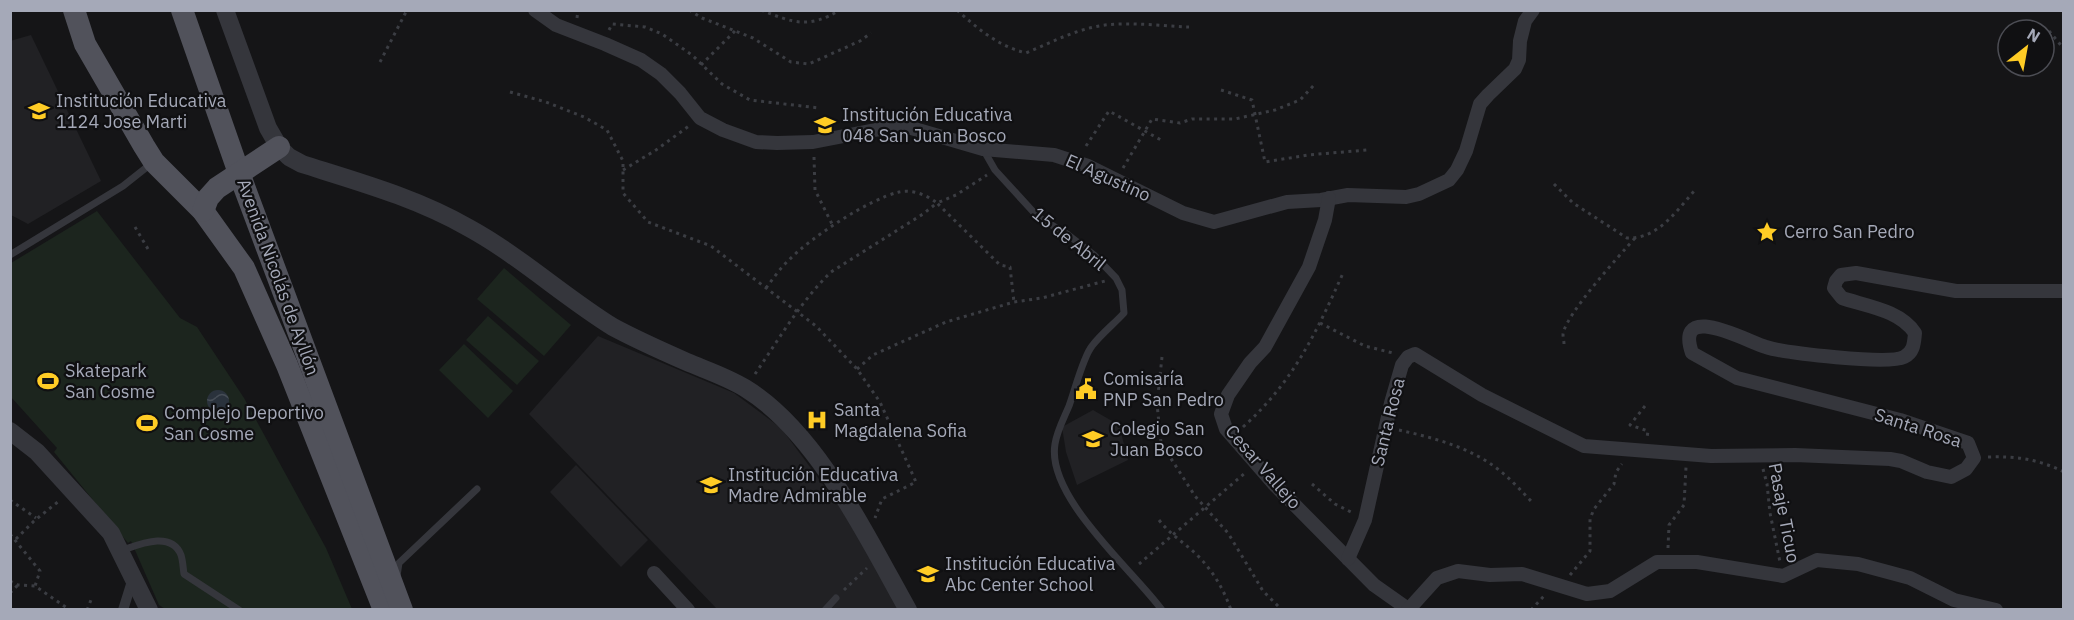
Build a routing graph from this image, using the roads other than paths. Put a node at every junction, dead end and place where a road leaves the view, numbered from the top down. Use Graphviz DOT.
graph roads {
  1 [pos="74,10"];
  2 [pos="182,10"];
  3 [pos="225,10"];
  4 [pos="535,10"];
  5 [pos="1533,10"];
  6 [pos="279,147"];
  7 [pos="983,148"];
  8 [pos="154,162"];
  9 [pos="239,173"];
  10 [pos="1329,198"];
  11 [pos="203,211"];
  12 [pos="10,255"];
  13 [pos="2064,291"];
  14 [pos="10,431"];
  15 [pos="477,489"];
  16 [pos="120,551"];
  17 [pos="1348,559"];
  18 [pos="654,573"];
  19 [pos="133,578"];
  20 [pos="836,598"];
  21 [pos="123,609"];
  22 [pos="149,609"];
  23 [pos="238,609"];
  24 [pos="384,609"];
  25 [pos="402,609"];
  26 [pos="408,609"];
  27 [pos="688,609"];
  28 [pos="825,609"];
  29 [pos="908,609"];
  30 [pos="1162,609"];
  31 [pos="1408,609"];
  32 [pos="1996,609"];
  1 -- 8 [label="main road, Avenida Nicolás de Ayllón"];
  2 -- 9 [label="main road, Avenida Nicolás de Ayllón"];
  3 -- 6 [label="street"];
  4 -- 7 [label="street, El Agustino"];
  5 -- 10 [label="street, El Agustino"];
  6 -- 9 [label="main road"];
  6 -- 29 [label="street"];
  7 -- 10 [label="street, El Agustino"];
  7 -- 30 [label="lane, 15 de Abril"];
  8 -- 11 [label="main road, Avenida Nicolás de Ayllón"];
  8 -- 12 [label="lane"];
  9 -- 11 [label="main road"];
  9 -- 25 [label="main road, Avenida Nicolás de Ayllón"];
  10 -- 17 [label="street, Cesar Vallejo"];
  11 -- 24 [label="main road, Avenida Nicolás de Ayllón"];
  13 -- 17 [label="street, Santa Rosa"];
  14 -- 16 [label="street"];
  15 -- 26 [label="lane"];
  16 -- 19 [label="street"];
  16 -- 23 [label="lane"];
  17 -- 31 [label="street, Cesar Vallejo"];
  18 -- 27 [label="street"];
  19 -- 21 [label="street"];
  19 -- 22 [label="street"];
  20 -- 28 [label="lane"];
  31 -- 32 [label="street"];
}
